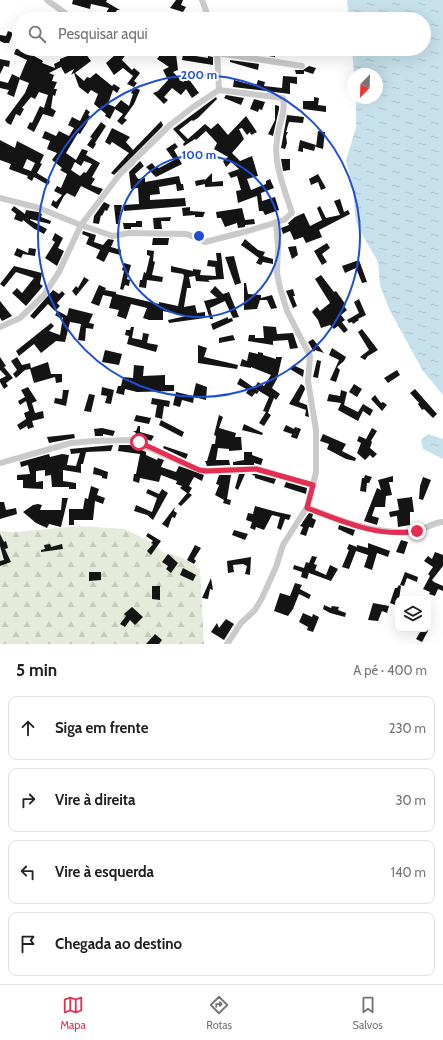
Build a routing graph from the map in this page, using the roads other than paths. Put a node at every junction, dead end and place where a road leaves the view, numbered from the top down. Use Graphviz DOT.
graph roads {
  1 [pos="47,0"];
  2 [pos="202,0"];
  3 [pos="63,12"];
  4 [pos="206,12"];
  5 [pos="217,56"];
  6 [pos="245,56"];
  7 [pos="302,66"];
  8 [pos="219,90"];
  9 [pos="0,198"];
  10 [pos="276,222"];
  11 [pos="80,225"];
  12 [pos="0,327"];
  13 [pos="0,463"];
  14 [pos="313,485"];
  15 [pos="307,508"];
  16 [pos="443,522"];
  17 [pos="227,644"];
  1 -- 3 [label="street"];
  2 -- 4 [label="street"];
  5 -- 8 [label="street"];
  6 -- 7 [label="street"];
  8 -- 10 [label="street"];
  8 -- 11 [label="street"];
  9 -- 11 [label="street"];
  10 -- 11 [label="street"];
  10 -- 14 [label="street"];
  11 -- 12 [label="street"];
  13 -- 14 [label="street"];
  14 -- 15 [label="street"];
  15 -- 16 [label="street"];
  15 -- 17 [label="street"];
}
